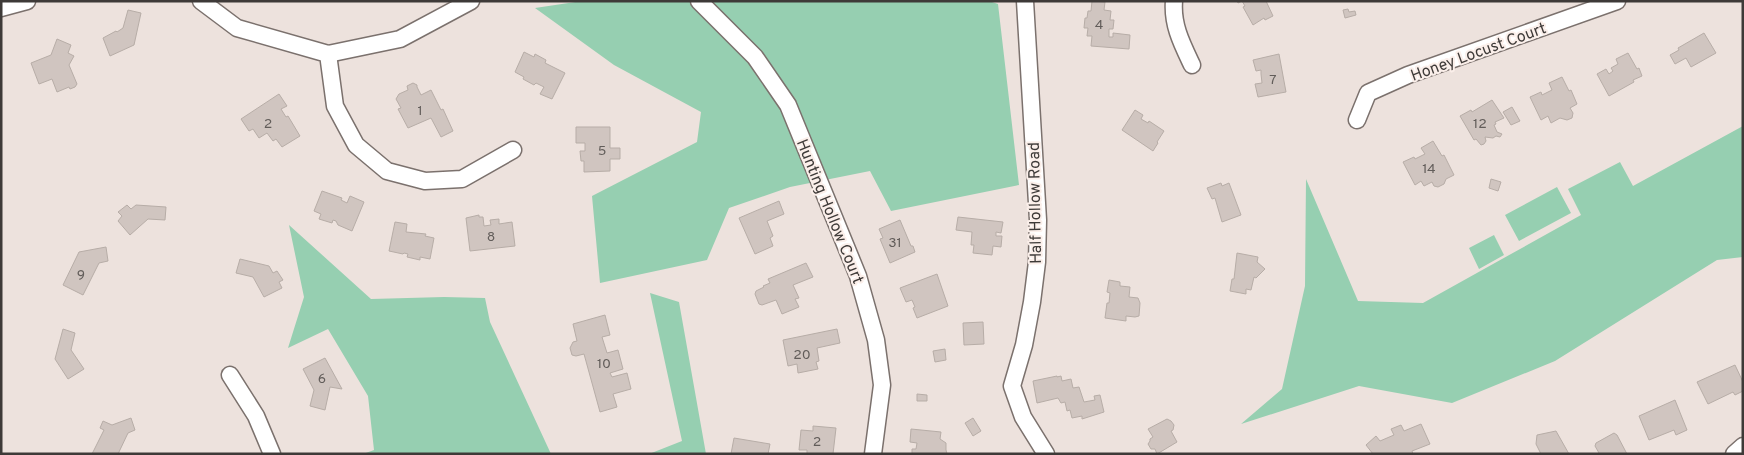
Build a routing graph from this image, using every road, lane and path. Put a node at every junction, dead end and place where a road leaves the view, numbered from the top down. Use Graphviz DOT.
graph roads {
  1 [pos="27,1"];
  2 [pos="201,1"];
  3 [pos="471,1"];
  4 [pos="699,1"];
  5 [pos="1025,1"];
  6 [pos="1174,1"];
  7 [pos="1617,1"];
  8 [pos="1,8"];
  9 [pos="328,54"];
  10 [pos="1192,65"];
  11 [pos="1357,120"];
  12 [pos="513,150"];
  13 [pos="230,375"];
  14 [pos="1743,446"];
  15 [pos="272,454"];
  16 [pos="873,454"];
  17 [pos="1046,454"];
  18 [pos="1734,454"];
  1 -- 8 [label="street"];
  2 -- 9 [label="street"];
  3 -- 9 [label="street"];
  4 -- 16 [label="street, Hunting Hollow Court"];
  5 -- 17 [label="street, Half Hollow Road"];
  6 -- 10 [label="street"];
  7 -- 11 [label="street, Honey Locust Court"];
  9 -- 12 [label="street"];
  13 -- 15 [label="street"];
  14 -- 18 [label="street"];
}
